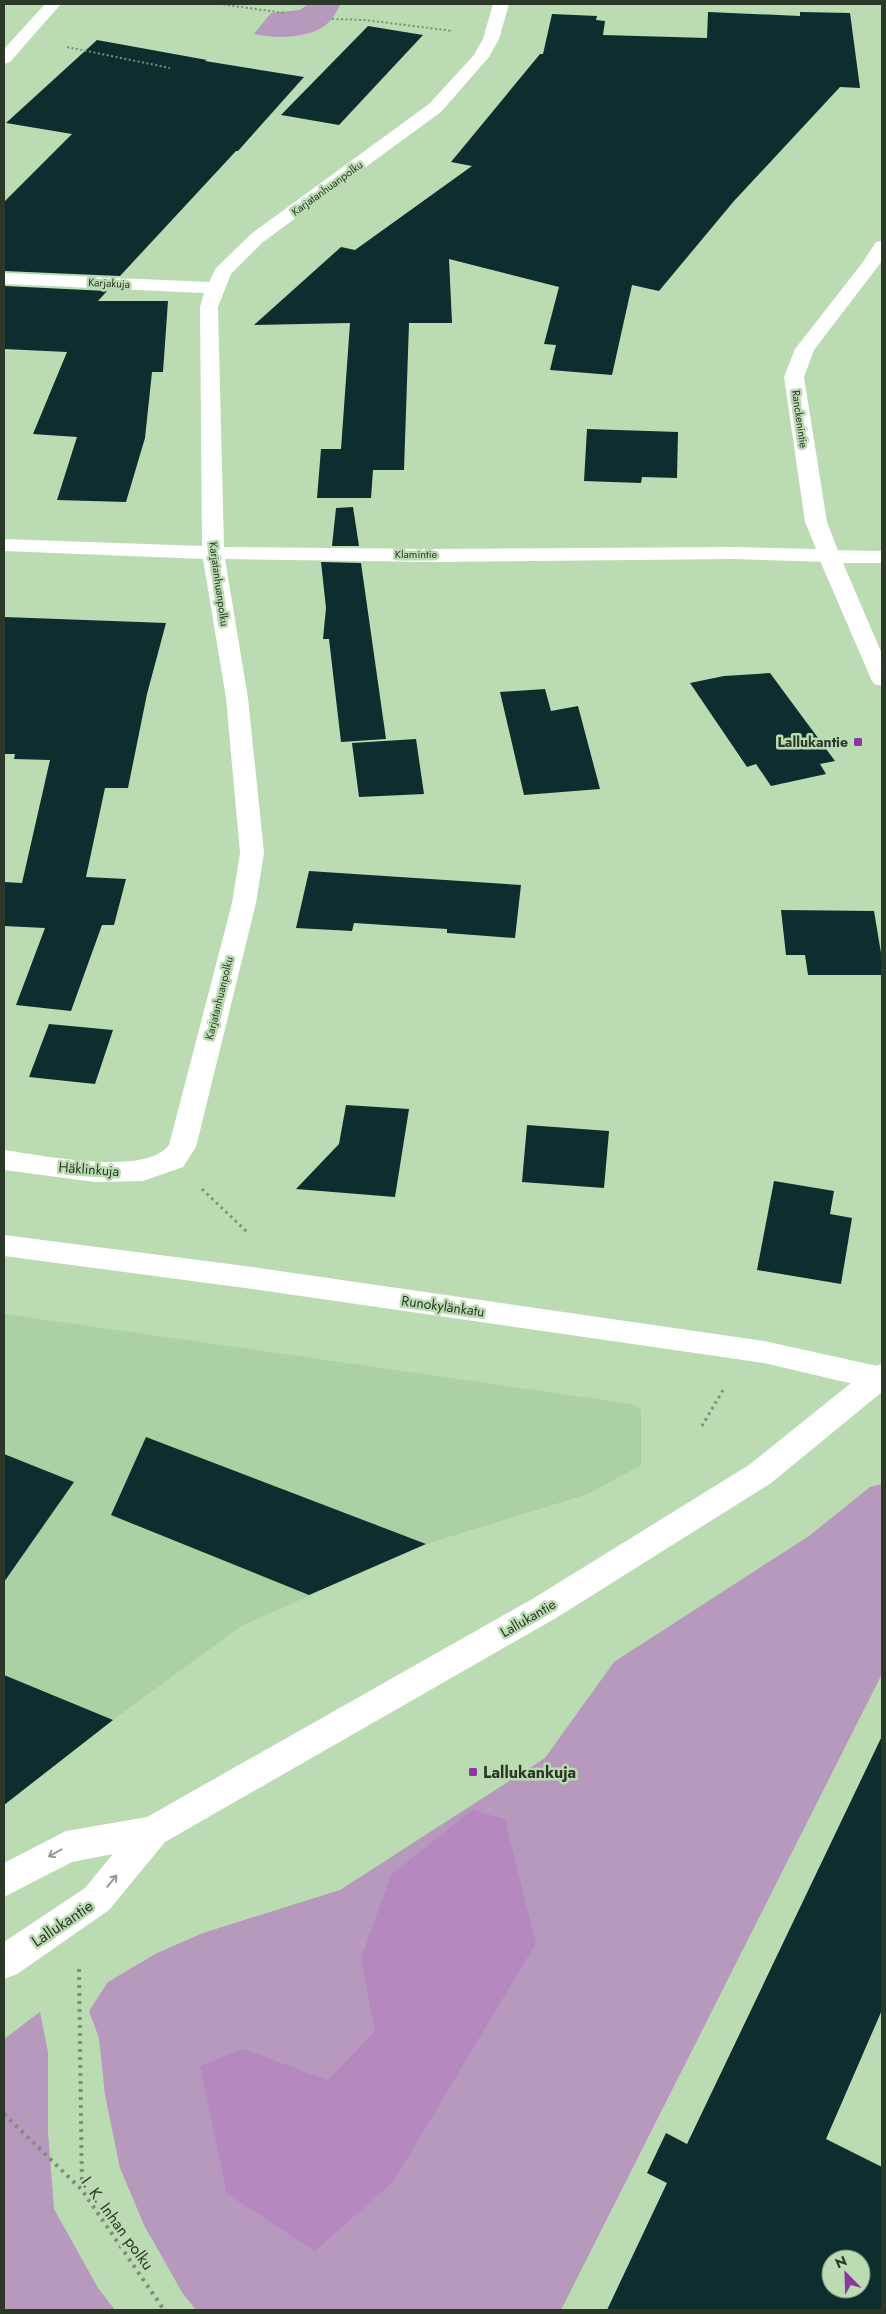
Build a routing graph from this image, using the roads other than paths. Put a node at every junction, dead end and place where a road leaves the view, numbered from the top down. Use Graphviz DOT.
graph roads {
  1 [pos="53,4"];
  2 [pos="501,4"];
  3 [pos="4,59"];
  4 [pos="882,246"];
  5 [pos="4,278"];
  6 [pos="215,288"];
  7 [pos="4,545"];
  8 [pos="213,554"];
  9 [pos="829,556"];
  10 [pos="882,557"];
  11 [pos="882,679"];
  12 [pos="4,1160"];
  13 [pos="173,1160"];
  14 [pos="4,1245"];
  15 [pos="881,1377"];
  16 [pos="153,1831"];
  17 [pos="4,1881"];
  18 [pos="4,1962"];
  1 -- 3 [label="street"];
  2 -- 6 [label="street, Karjatanhuanpolku"];
  4 -- 9 [label="street, Ranckenintie"];
  5 -- 6 [label="street, Karjakuja"];
  6 -- 8 [label="street, Karjatanhuanpolku"];
  7 -- 8 [label="street, Klamintie"];
  8 -- 9 [label="street, Klamintie"];
  8 -- 13 [label="street, Karjatanhuanpolku"];
  9 -- 10 [label="street, Klamintie"];
  9 -- 11 [label="street"];
  12 -- 13 [label="street, Häklinkuja"];
  14 -- 15 [label="street, Runokylänkatu"];
  15 -- 16 [label="street, Lallukantie"];
  16 -- 17 [label="street, Lallukantie, one-way"];
  18 -- 16 [label="street, Lallukantie, one-way"];
}
